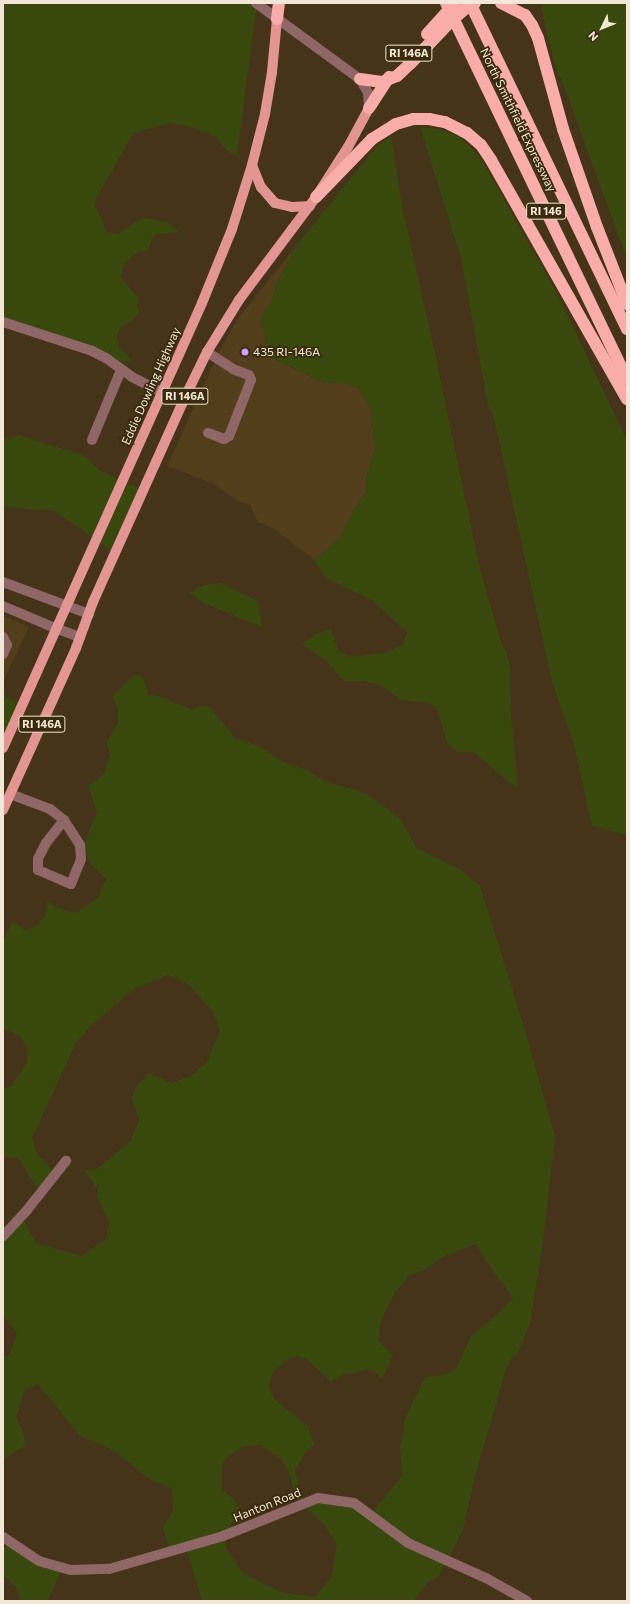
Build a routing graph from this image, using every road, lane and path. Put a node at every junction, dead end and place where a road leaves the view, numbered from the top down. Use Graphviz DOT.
graph roads {
  1 [pos="256,3"];
  2 [pos="279,3"];
  3 [pos="446,3"];
  4 [pos="455,3"];
  5 [pos="470,3"];
  6 [pos="475,3"];
  7 [pos="501,3"];
  8 [pos="277,19"];
  9 [pos="360,79"];
  10 [pos="386,81"];
  11 [pos="369,108"];
  12 [pos="252,165"];
  13 [pos="313,201"];
  14 [pos="627,304"];
  15 [pos="3,322"];
  16 [pos="627,329"];
  17 [pos="206,352"];
  18 [pos="121,370"];
  19 [pos="627,378"];
  20 [pos="162,392"];
  21 [pos="627,399"];
  22 [pos="208,432"];
  23 [pos="92,440"];
  24 [pos="3,582"];
  25 [pos="3,606"];
  26 [pos="66,607"];
  27 [pos="89,614"];
  28 [pos="55,628"];
  29 [pos="3,637"];
  30 [pos="80,637"];
  31 [pos="3,654"];
  32 [pos="3,748"];
  33 [pos="10,794"];
  34 [pos="3,810"];
  35 [pos="64,820"];
  36 [pos="66,1161"];
  37 [pos="3,1236"];
  38 [pos="3,1537"];
  39 [pos="527,1601"];
  1 -- 8 [label="street"];
  2 -- 8 [label="highway, RI 146A"];
  3 -- 19 [label="highway, North Smithfield Expressway / RI 146"];
  4 -- 10 [label="highway, RI 146A"];
  5 -- 16 [label="highway, North Smithfield Expressway / RI 146"];
  6 -- 10 [label="highway"];
  7 -- 14 [label="highway"];
  8 -- 9 [label="street"];
  8 -- 12 [label="main road, Eddie Dowling Highway / RI 146A"];
  9 -- 10 [label="highway"];
  9 -- 11 [label="street"];
  10 -- 11 [label="highway, RI 146A"];
  11 -- 13 [label="main road, RI 146A"];
  12 -- 13 [label="main road"];
  12 -- 20 [label="main road, Eddie Dowling Highway / RI 146A"];
  13 -- 17 [label="main road, RI 146A"];
  13 -- 21 [label="highway"];
  15 -- 18 [label="street"];
  17 -- 22 [label="street"];
  17 -- 27 [label="main road, RI 146A"];
  18 -- 20 [label="street"];
  18 -- 23 [label="street"];
  20 -- 26 [label="main road, Eddie Dowling Highway / RI 146A"];
  24 -- 26 [label="street"];
  25 -- 28 [label="street"];
  26 -- 27 [label="street"];
  26 -- 28 [label="main road, Eddie Dowling Highway / RI 146A"];
  27 -- 30 [label="main road, RI 146A"];
  28 -- 30 [label="street"];
  28 -- 32 [label="main road, Eddie Dowling Highway / RI 146A"];
  29 -- 31 [label="street"];
  30 -- 33 [label="main road, RI 146A"];
  33 -- 34 [label="main road, RI 146A"];
  33 -- 35 [label="street"];
  35 -- 35 [label="street"];
  36 -- 37 [label="street"];
  38 -- 39 [label="street, Hanton Road"];
}
